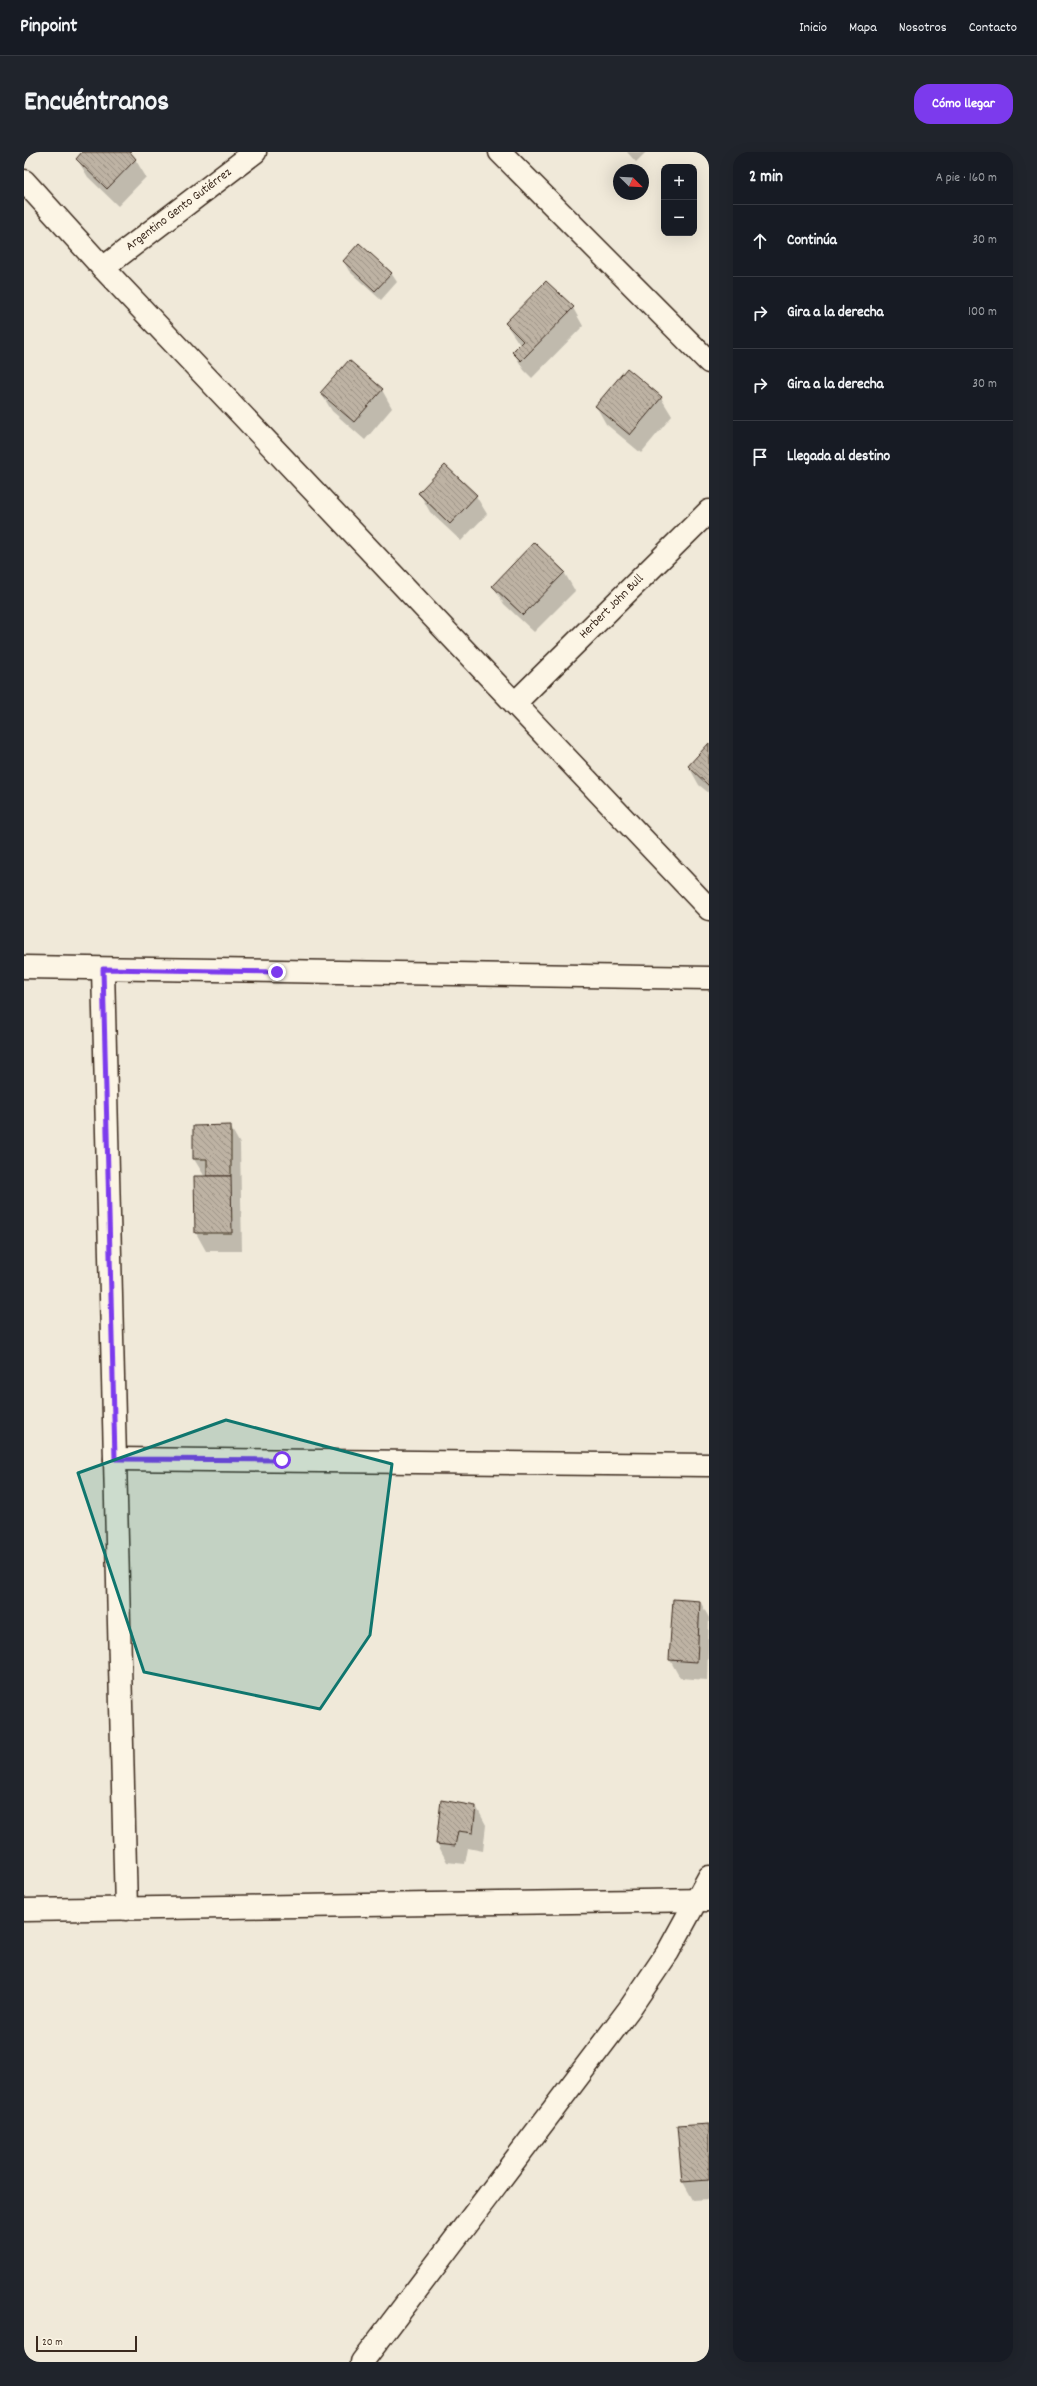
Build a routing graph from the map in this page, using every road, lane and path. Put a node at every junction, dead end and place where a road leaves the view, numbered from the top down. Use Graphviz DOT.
graph roads {
  1 [pos="255,152"];
  2 [pos="500,152"];
  3 [pos="24,181"];
  4 [pos="103,268"];
  5 [pos="709,362"];
  6 [pos="709,511"];
  7 [pos="515,703"];
  8 [pos="709,909"];
  9 [pos="24,967"];
  10 [pos="103,969"];
  11 [pos="709,978"];
  12 [pos="115,1459"];
  13 [pos="709,1465"];
  14 [pos="709,1877"];
  15 [pos="703,1901"];
  16 [pos="126,1909"];
  17 [pos="24,1910"];
  18 [pos="362,2362"];
  1 -- 4 [label="street, Argentino Gento Gutiérrez"];
  2 -- 5 [label="street"];
  3 -- 4 [label="street"];
  4 -- 7 [label="street"];
  6 -- 7 [label="street, Herbert John Bull"];
  7 -- 8 [label="street"];
  9 -- 10 [label="street"];
  10 -- 11 [label="street"];
  10 -- 12 [label="street"];
  12 -- 13 [label="street"];
  12 -- 16 [label="street"];
  14 -- 15 [label="street"];
  15 -- 16 [label="street"];
  15 -- 18 [label="street"];
  16 -- 17 [label="street"];
}
